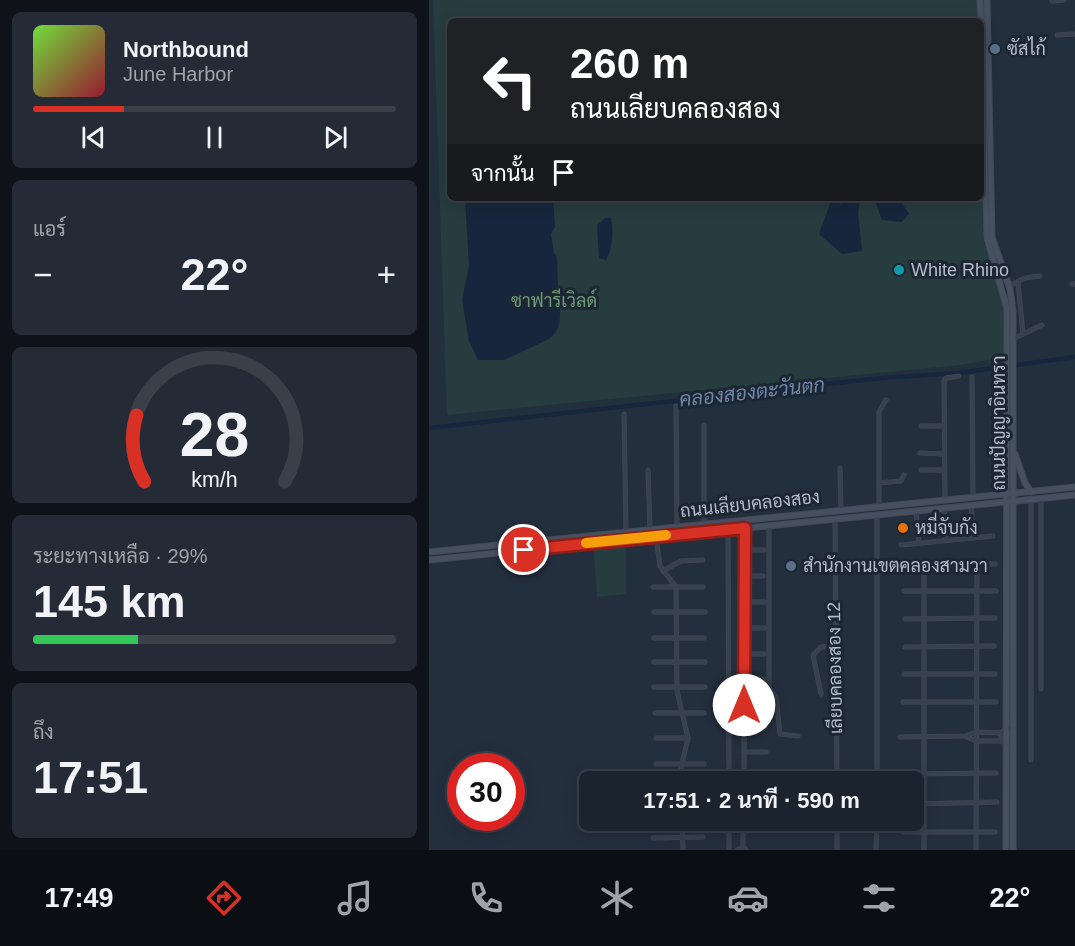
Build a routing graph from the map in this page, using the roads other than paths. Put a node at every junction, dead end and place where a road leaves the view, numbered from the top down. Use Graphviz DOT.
graph roads {
  1 [pos="980,0"];
  2 [pos="987,0"];
  3 [pos="1064,0"];
  4 [pos="1052,1"];
  5 [pos="981,18"];
  6 [pos="1057,34"];
  7 [pos="1075,34"];
  8 [pos="984,155"];
  9 [pos="1040,276"];
  10 [pos="1018,282"];
  11 [pos="1009,286"];
  12 [pos="1042,325"];
  13 [pos="1023,333"];
  14 [pos="1013,339"];
  15 [pos="1010,355"];
  16 [pos="1010,371"];
  17 [pos="959,376"];
  18 [pos="972,377"];
  19 [pos="886,400"];
  20 [pos="676,406"];
  21 [pos="624,414"];
  22 [pos="704,425"];
  23 [pos="921,426"];
  24 [pos="944,426"];
  25 [pos="920,453"];
  26 [pos="1014,453"];
  27 [pos="944,454"];
  28 [pos="840,468"];
  29 [pos="648,470"];
  30 [pos="921,470"];
  31 [pos="944,470"];
  32 [pos="904,475"];
  33 [pos="879,483"];
  34 [pos="1075,487"];
  35 [pos="1031,492"];
  36 [pos="1011,494"];
  37 [pos="1075,495"];
  38 [pos="973,497"];
  39 [pos="1041,499"];
  40 [pos="945,500"];
  41 [pos="1031,500"];
  42 [pos="1011,502"];
  43 [pos="879,506"];
  44 [pos="972,506"];
  45 [pos="864,508"];
  46 [pos="944,509"];
  47 [pos="841,510"];
  48 [pos="916,512"];
  49 [pos="877,515"];
  50 [pos="865,516"];
  51 [pos="835,519"];
  52 [pos="704,523"];
  53 [pos="769,525"];
  54 [pos="677,526"];
  55 [pos="745,528"];
  56 [pos="650,529"];
  57 [pos="728,529"];
  58 [pos="626,531"];
  59 [pos="656,536"];
  60 [pos="993,536"];
  61 [pos="974,537"];
  62 [pos="946,540"];
  63 [pos="919,543"];
  64 [pos="901,544"];
  65 [pos="745,550"];
  66 [pos="763,550"];
  67 [pos="429,552"];
  68 [pos="429,560"];
  69 [pos="703,560"];
  70 [pos="905,564"];
  71 [pos="924,564"];
  72 [pos="977,564"];
  73 [pos="995,564"];
  74 [pos="663,571"];
  75 [pos="745,576"];
  76 [pos="763,576"];
  77 [pos="676,586"];
  78 [pos="653,587"];
  79 [pos="703,587"];
  80 [pos="904,591"];
  81 [pos="924,591"];
  82 [pos="977,591"];
  83 [pos="996,591"];
  84 [pos="745,602"];
  85 [pos="765,602"];
  86 [pos="654,612"];
  87 [pos="676,612"];
  88 [pos="705,612"];
  89 [pos="977,618"];
  90 [pos="995,618"];
  91 [pos="905,619"];
  92 [pos="924,619"];
  93 [pos="745,628"];
  94 [pos="765,628"];
  95 [pos="654,638"];
  96 [pos="677,638"];
  97 [pos="704,638"];
  98 [pos="835,646"];
  99 [pos="924,646"];
  100 [pos="977,646"];
  101 [pos="994,646"];
  102 [pos="905,647"];
  103 [pos="745,654"];
  104 [pos="764,654"];
  105 [pos="677,662"];
  106 [pos="705,662"];
  107 [pos="654,663"];
  108 [pos="904,674"];
  109 [pos="924,674"];
  110 [pos="977,674"];
  111 [pos="995,674"];
  112 [pos="744,679"];
  113 [pos="764,679"];
  114 [pos="654,687"];
  115 [pos="677,687"];
  116 [pos="705,687"];
  117 [pos="1041,689"];
  118 [pos="821,694"];
  119 [pos="924,701"];
  120 [pos="903,702"];
  121 [pos="977,702"];
  122 [pos="996,702"];
  123 [pos="744,705"];
  124 [pos="764,705"];
  125 [pos="655,713"];
  126 [pos="684,713"];
  127 [pos="704,713"];
  128 [pos="744,727"];
  129 [pos="764,728"];
  130 [pos="1010,728"];
  131 [pos="976,732"];
  132 [pos="1001,733"];
  133 [pos="798,736"];
  134 [pos="966,736"];
  135 [pos="900,737"];
  136 [pos="924,737"];
  137 [pos="655,738"];
  138 [pos="688,738"];
  139 [pos="976,741"];
  140 [pos="1001,741"];
  141 [pos="1010,746"];
  142 [pos="744,752"];
  143 [pos="766,752"];
  144 [pos="1031,759"];
  145 [pos="656,764"];
  146 [pos="682,764"];
  147 [pos="703,764"];
  148 [pos="682,771"];
  149 [pos="729,771"];
  150 [pos="744,771"];
  151 [pos="837,771"];
  152 [pos="877,771"];
  153 [pos="977,773"];
  154 [pos="996,773"];
  155 [pos="925,774"];
  156 [pos="977,802"];
  157 [pos="997,802"];
  158 [pos="925,804"];
  159 [pos="682,831"];
  160 [pos="729,831"];
  161 [pos="743,831"];
  162 [pos="837,831"];
  163 [pos="877,831"];
  164 [pos="924,831"];
  165 [pos="977,831"];
  166 [pos="903,832"];
  167 [pos="995,832"];
  168 [pos="682,837"];
  169 [pos="703,837"];
  170 [pos="653,838"];
  171 [pos="744,849"];
  172 [pos="683,850"];
  173 [pos="729,850"];
  174 [pos="737,850"];
  175 [pos="837,850"];
  176 [pos="876,850"];
  177 [pos="924,850"];
  178 [pos="976,850"];
  179 [pos="1006,850"];
  180 [pos="1013,850"];
  1 -- 5 [label="street"];
  2 -- 11 [label="street, ถนนปัญญาอินทรา"];
  3 -- 4 [label="street"];
  6 -- 7 [label="street"];
  8 -- 15 [label="street, ถนนปัญญาอินทรา"];
  9 -- 10 [label="street"];
  10 -- 11 [label="street"];
  10 -- 13 [label="street"];
  11 -- 14 [label="street, ถนนปัญญาอินทรา"];
  12 -- 13 [label="street"];
  13 -- 14 [label="street"];
  14 -- 15 [label="street, ถนนปัญญาอินทรา"];
  15 -- 16 [label="street, ถนนปัญญาอินทรา"];
  16 -- 26 [label="street, ถนนปัญญาอินทรา"];
  16 -- 36 [label="street, ถนนปัญญาอินทรา"];
  17 -- 24 [label="street"];
  18 -- 38 [label="street"];
  19 -- 33 [label="street"];
  20 -- 54 [label="street"];
  21 -- 58 [label="street"];
  22 -- 52 [label="street"];
  23 -- 24 [label="street"];
  24 -- 27 [label="street"];
  25 -- 27 [label="street"];
  26 -- 35 [label="street"];
  26 -- 36 [label="street, ถนนปัญญาอินทรา"];
  27 -- 31 [label="street"];
  28 -- 47 [label="street"];
  29 -- 56 [label="street"];
  30 -- 31 [label="street"];
  31 -- 40 [label="street"];
  32 -- 33 [label="street"];
  33 -- 43 [label="street"];
  34 -- 35 [label="street, ถนนเลียบคลองสอง"];
  35 -- 36 [label="street, ถนนเลียบคลองสอง"];
  36 -- 38 [label="street, ถนนเลียบคลองสอง"];
  36 -- 42 [label="street, ถนนปัญญาอินทรา"];
  37 -- 39 [label="street, ถนนเลียบคลองสอง"];
  38 -- 40 [label="street, ถนนเลียบคลองสอง"];
  39 -- 41 [label="street, ถนนเลียบคลองสอง"];
  39 -- 117 [label="street"];
  40 -- 43 [label="street, ถนนเลียบคลองสอง"];
  41 -- 42 [label="street, ถนนเลียบคลองสอง"];
  41 -- 144 [label="street"];
  42 -- 44 [label="street, ถนนเลียบคลองสอง"];
  42 -- 130 [label="street, ถนนปัญญาอินทรา"];
  43 -- 45 [label="street, ถนนเลียบคลองสอง"];
  44 -- 46 [label="street, ถนนเลียบคลองสอง"];
  44 -- 61 [label="street"];
  45 -- 47 [label="street, ถนนเลียบคลองสอง"];
  45 -- 50 [label="street"];
  46 -- 48 [label="street, ถนนเลียบคลองสอง"];
  46 -- 62 [label="street"];
  47 -- 52 [label="street, ถนนเลียบคลองสอง"];
  48 -- 49 [label="street, ถนนเลียบคลองสอง"];
  48 -- 63 [label="street"];
  49 -- 50 [label="street, ถนนเลียบคลองสอง"];
  49 -- 152 [label="street"];
  50 -- 51 [label="street, ถนนเลียบคลองสอง"];
  51 -- 53 [label="street, ถนนเลียบคลองสอง"];
  51 -- 98 [label="street, เลียบคลองสอง 12"];
  52 -- 54 [label="street, ถนนเลียบคลองสอง"];
  53 -- 55 [label="street, ถนนเลียบคลองสอง"];
  53 -- 133 [label="street"];
  54 -- 56 [label="street, ถนนเลียบคลองสอง"];
  55 -- 57 [label="street, ถนนเลียบคลองสอง"];
  55 -- 65 [label="street"];
  56 -- 58 [label="street, ถนนเลียบคลองสอง"];
  57 -- 59 [label="street, ถนนเลียบคลองสอง"];
  57 -- 149 [label="street"];
  58 -- 67 [label="street, ถนนเลียบคลองสอง"];
  59 -- 68 [label="street, ถนนเลียบคลองสอง"];
  59 -- 74 [label="street"];
  60 -- 61 [label="street"];
  61 -- 62 [label="street"];
  62 -- 63 [label="street"];
  63 -- 64 [label="street"];
  65 -- 66 [label="street"];
  65 -- 75 [label="street"];
  69 -- 74 [label="street"];
  70 -- 71 [label="street"];
  71 -- 72 [label="street"];
  71 -- 81 [label="street"];
  72 -- 73 [label="street"];
  72 -- 82 [label="street"];
  74 -- 77 [label="street"];
  75 -- 76 [label="street"];
  75 -- 84 [label="street"];
  77 -- 78 [label="street"];
  77 -- 79 [label="street"];
  77 -- 87 [label="street"];
  80 -- 81 [label="street"];
  81 -- 82 [label="street"];
  81 -- 92 [label="street"];
  82 -- 83 [label="street"];
  82 -- 89 [label="street"];
  84 -- 85 [label="street"];
  84 -- 93 [label="street"];
  86 -- 87 [label="street"];
  87 -- 88 [label="street"];
  87 -- 96 [label="street"];
  89 -- 90 [label="street"];
  89 -- 92 [label="street"];
  89 -- 100 [label="street"];
  91 -- 92 [label="street"];
  92 -- 99 [label="street"];
  93 -- 94 [label="street"];
  93 -- 103 [label="street"];
  95 -- 96 [label="street"];
  96 -- 97 [label="street"];
  96 -- 105 [label="street"];
  98 -- 118 [label="street"];
  98 -- 151 [label="street, เลียบคลองสอง 12"];
  99 -- 100 [label="street"];
  99 -- 102 [label="street"];
  99 -- 109 [label="street"];
  100 -- 101 [label="street"];
  100 -- 110 [label="street"];
  103 -- 104 [label="street"];
  103 -- 112 [label="street"];
  105 -- 106 [label="street"];
  105 -- 107 [label="street"];
  105 -- 115 [label="street"];
  108 -- 109 [label="street"];
  109 -- 110 [label="street"];
  109 -- 119 [label="street"];
  110 -- 111 [label="street"];
  110 -- 121 [label="street"];
  112 -- 113 [label="street"];
  112 -- 123 [label="street"];
  114 -- 115 [label="street"];
  115 -- 116 [label="street"];
  115 -- 126 [label="street"];
  119 -- 120 [label="street"];
  119 -- 121 [label="street"];
  119 -- 136 [label="street"];
  121 -- 122 [label="street"];
  121 -- 131 [label="street"];
  123 -- 124 [label="street"];
  123 -- 128 [label="street"];
  125 -- 126 [label="street"];
  126 -- 127 [label="street"];
  126 -- 138 [label="street"];
  128 -- 129 [label="street"];
  128 -- 142 [label="street"];
  130 -- 132 [label="street"];
  130 -- 141 [label="street, ถนนปัญญาอินทรา"];
  131 -- 132 [label="street"];
  131 -- 134 [label="street"];
  131 -- 139 [label="street"];
  132 -- 140 [label="street"];
  134 -- 136 [label="street"];
  134 -- 139 [label="street"];
  135 -- 136 [label="street"];
  136 -- 155 [label="street"];
  137 -- 138 [label="street"];
  138 -- 146 [label="street"];
  139 -- 140 [label="street"];
  139 -- 153 [label="street"];
  140 -- 141 [label="street"];
  141 -- 179 [label="street, ถนนปัญญาอินทรา"];
  141 -- 180 [label="street, ถนนปัญญาอินทรา"];
  142 -- 143 [label="street"];
  142 -- 150 [label="street"];
  145 -- 146 [label="street"];
  146 -- 147 [label="street"];
  146 -- 148 [label="street"];
  153 -- 154 [label="street"];
  153 -- 155 [label="street"];
  153 -- 156 [label="street"];
  155 -- 158 [label="street"];
  156 -- 157 [label="street"];
  156 -- 158 [label="street"];
  156 -- 165 [label="street"];
  158 -- 164 [label="street"];
  159 -- 168 [label="street"];
  160 -- 173 [label="street"];
  161 -- 171 [label="street"];
  162 -- 175 [label="street"];
  163 -- 176 [label="street"];
  164 -- 165 [label="street"];
  164 -- 166 [label="street"];
  164 -- 177 [label="street"];
  165 -- 167 [label="street"];
  165 -- 178 [label="street"];
  168 -- 169 [label="street"];
  168 -- 170 [label="street"];
  168 -- 172 [label="street"];
  171 -- 174 [label="street"];
}
